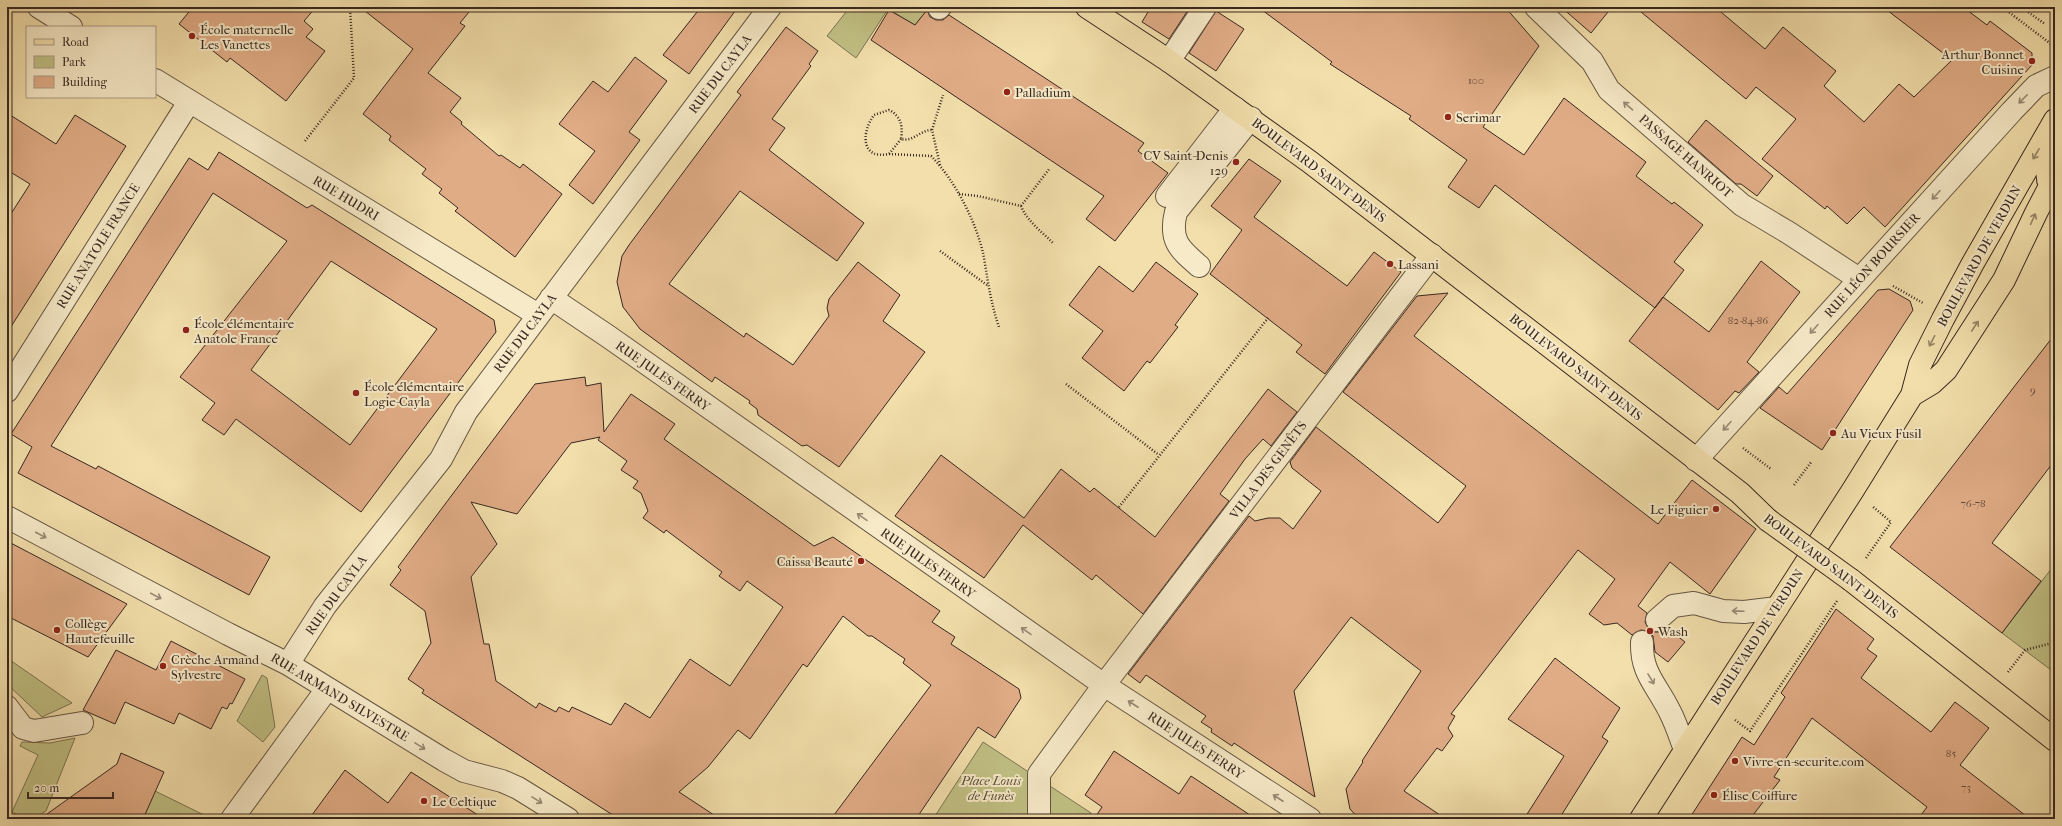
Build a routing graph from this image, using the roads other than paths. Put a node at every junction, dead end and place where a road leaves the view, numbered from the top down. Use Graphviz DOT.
graph roads {
  1 [pos="39,7"];
  2 [pos="770,7"];
  3 [pos="1087,7"];
  4 [pos="1205,7"];
  5 [pos="1536,7"];
  6 [pos="69,26"];
  7 [pos="1169,61"];
  8 [pos="2055,77"];
  9 [pos="156,81"];
  10 [pos="190,102"];
  11 [pos="1243,113"];
  12 [pos="2055,120"];
  13 [pos="2055,156"];
  14 [pos="2053,184"];
  15 [pos="1167,196"];
  16 [pos="1432,255"];
  17 [pos="1199,266"];
  18 [pos="1859,279"];
  19 [pos="551,298"];
  20 [pos="538,315"];
  21 [pos="7,390"];
  22 [pos="1912,395"];
  23 [pos="1696,460"];
  24 [pos="7,517"];
  25 [pos="1777,608"];
  26 [pos="1657,620"];
  27 [pos="1642,642"];
  28 [pos="288,664"];
  29 [pos="1104,685"];
  30 [pos="327,689"];
  31 [pos="7,707"];
  32 [pos="82,723"];
  33 [pos="2055,740"];
  34 [pos="1685,750"];
  35 [pos="232,819"];
  36 [pos="568,819"];
  37 [pos="1040,819"];
  38 [pos="1310,819"];
  39 [pos="1641,819"];
  1 -- 6 [label="street"];
  2 -- 19 [label="street, RUE DU CAYLA"];
  3 -- 7 [label="main road, BOULEVARD SAINT-DENIS"];
  4 -- 7 [label="street"];
  18 -- 5 [label="street, PASSAGE HANRIOT, one-way"];
  7 -- 11 [label="main road, BOULEVARD SAINT-DENIS"];
  8 -- 18 [label="street, RUE LÉON BOURSIER, one-way"];
  9 -- 10 [label="street, RUE HUDRI"];
  10 -- 20 [label="street, RUE HUDRI"];
  10 -- 21 [label="street, RUE ANATOLE FRANCE"];
  11 -- 15 [label="street"];
  11 -- 16 [label="main road, BOULEVARD SAINT-DENIS"];
  11 -- 17 [label="street"];
  12 -- 22 [label="main road, BOULEVARD DE VERDUN, one-way"];
  13 -- 14 [label="main road"];
  22 -- 14 [label="main road, BOULEVARD DE VERDUN, one-way"];
  16 -- 23 [label="main road, BOULEVARD SAINT-DENIS"];
  16 -- 29 [label="street, VILLA DES GENÊTS"];
  18 -- 23 [label="street, RUE LÉON BOURSIER, one-way"];
  19 -- 20 [label="street, RUE DU CAYLA"];
  29 -- 19 [label="street, RUE JULES FERRY, one-way"];
  20 -- 28 [label="street, RUE DU CAYLA"];
  22 -- 25 [label="main road, BOULEVARD DE VERDUN"];
  23 -- 33 [label="main road, BOULEVARD SAINT-DENIS, bridge"];
  24 -- 28 [label="street, RUE ARMAND SILVESTRE, one-way"];
  25 -- 26 [label="street, one-way"];
  25 -- 34 [label="main road, BOULEVARD DE VERDUN"];
  27 -- 34 [label="street, one-way"];
  28 -- 30 [label="street, RUE ARMAND SILVESTRE"];
  29 -- 37 [label="street"];
  38 -- 29 [label="street, RUE JULES FERRY, one-way"];
  30 -- 35 [label="street"];
  30 -- 36 [label="street, RUE ARMAND SILVESTRE, one-way"];
  31 -- 32 [label="street"];
  34 -- 39 [label="main road, BOULEVARD DE VERDUN"];
}
